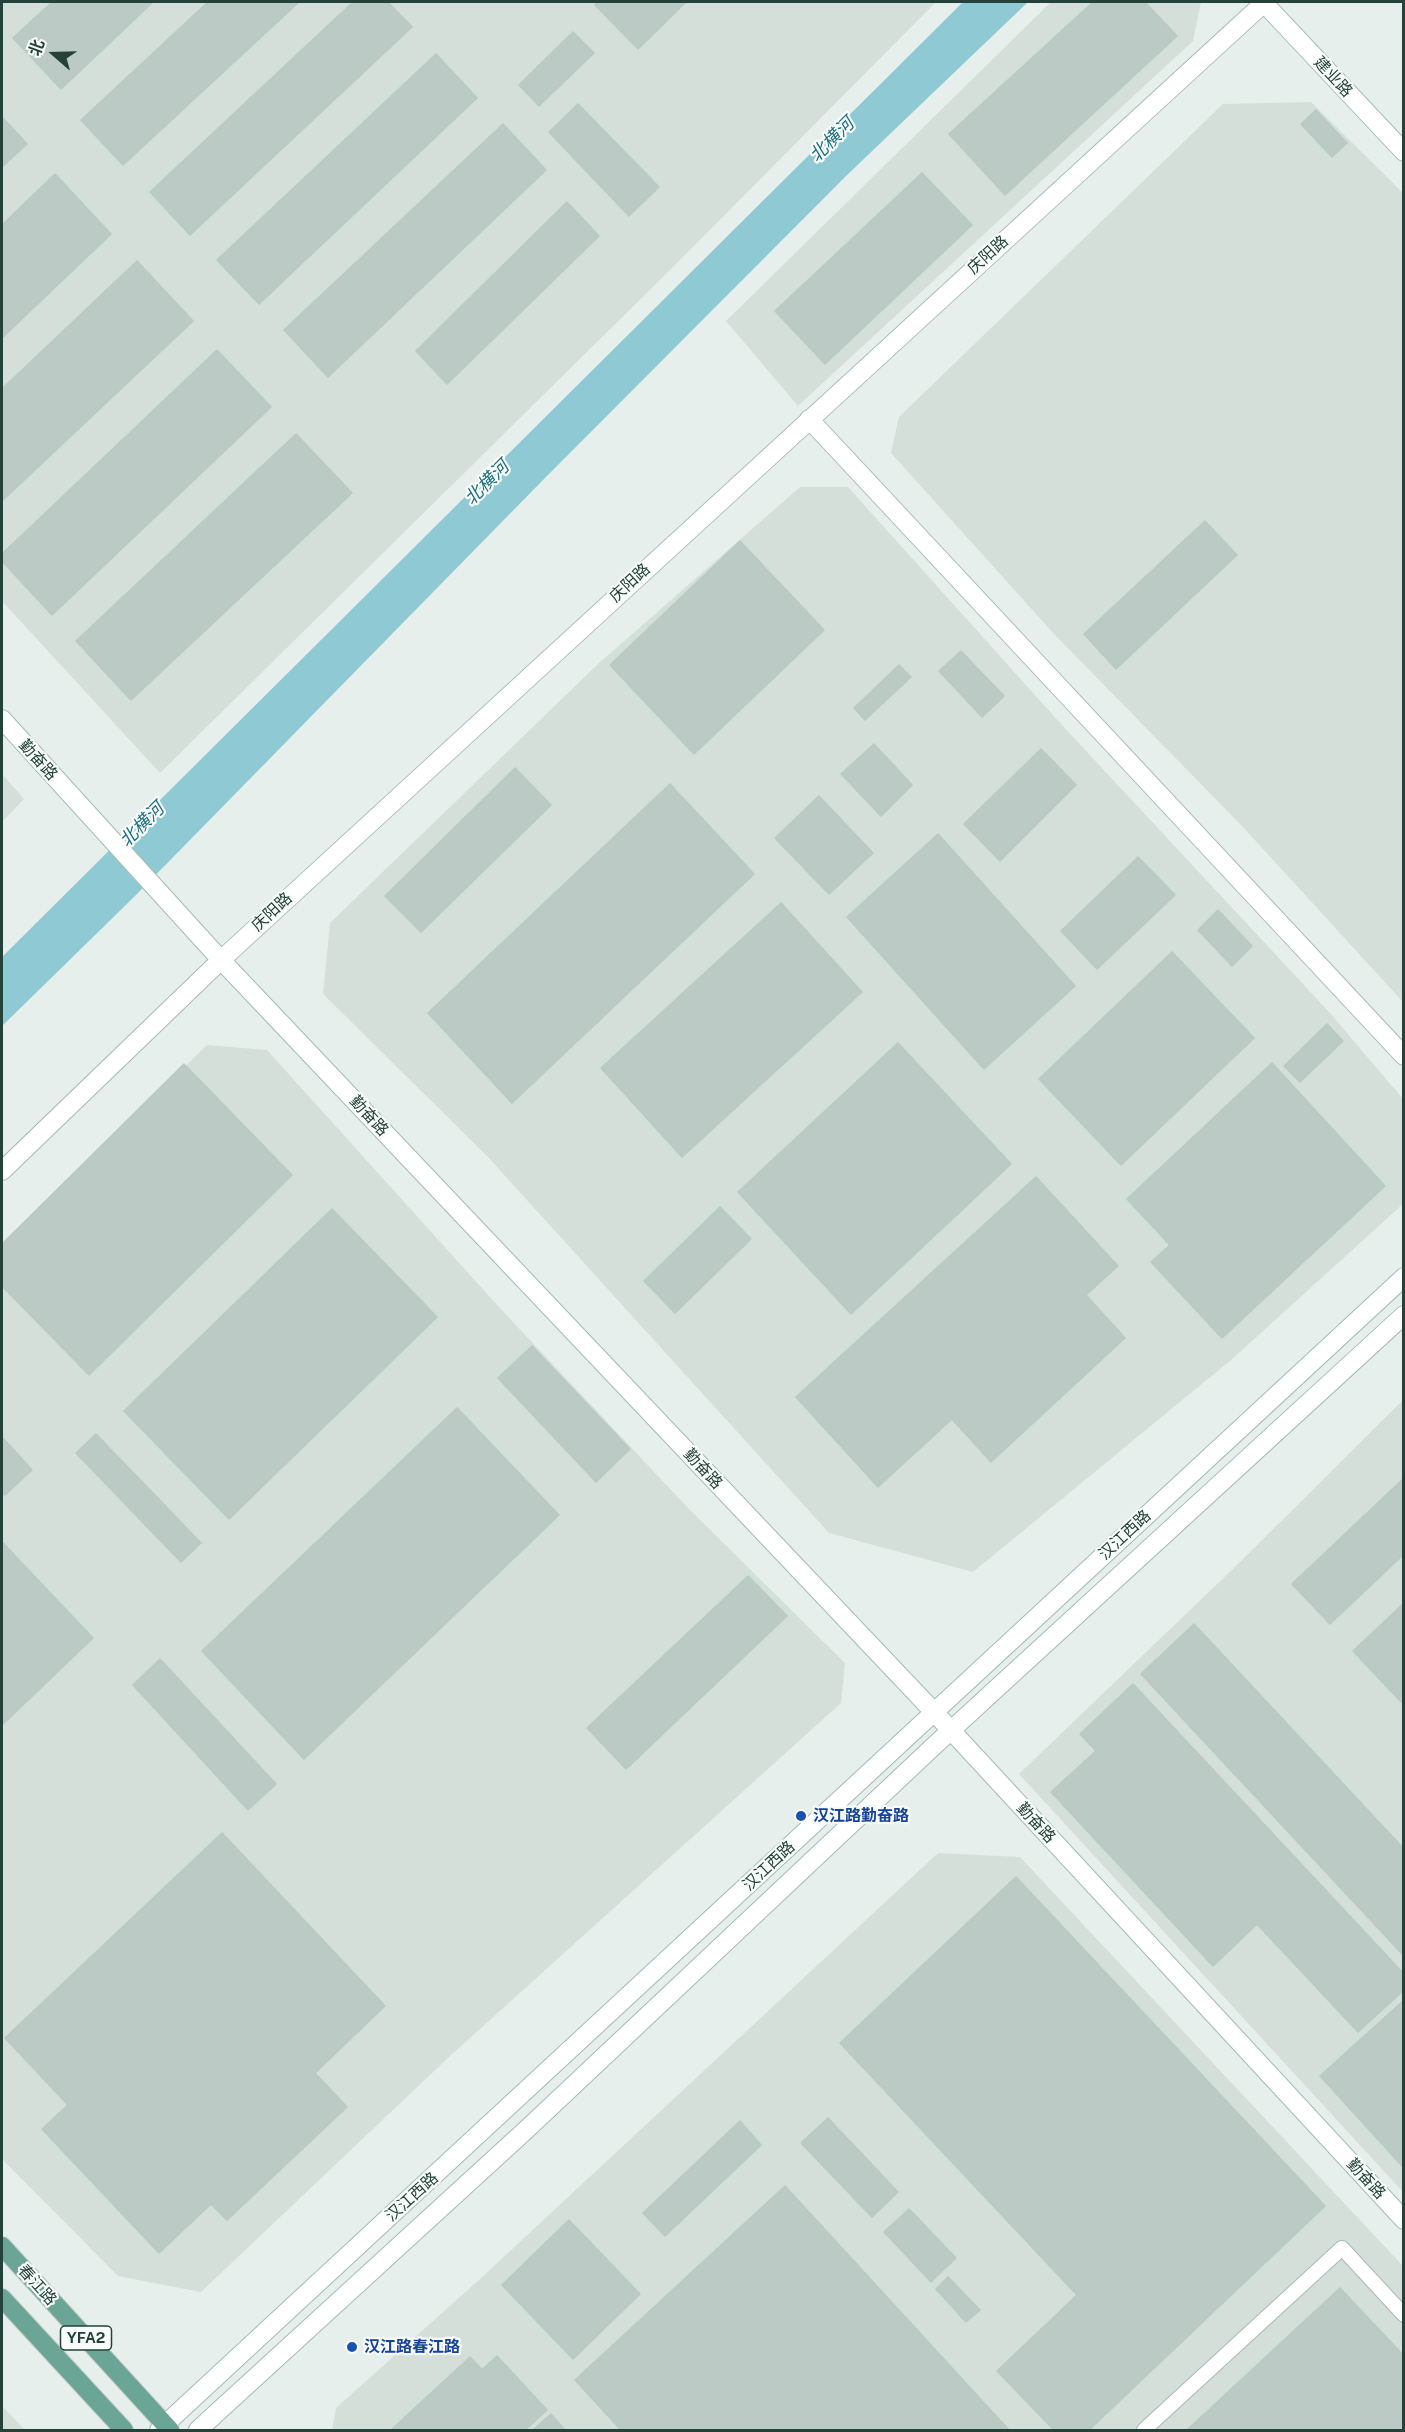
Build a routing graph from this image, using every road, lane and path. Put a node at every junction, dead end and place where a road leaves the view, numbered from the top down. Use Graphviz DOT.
graph roads {
  1 [pos="1264,2"];
  2 [pos="1404,152"];
  3 [pos="809,419"];
  4 [pos="2,719"];
  5 [pos="221,960"];
  6 [pos="1404,1056"];
  7 [pos="2,1172"];
  8 [pos="1404,1277"];
  9 [pos="1404,1315"];
  10 [pos="934,1712"];
  11 [pos="951,1731"];
  12 [pos="1404,2220"];
  13 [pos="2,2246"];
  14 [pos="2,2298"];
  15 [pos="1404,2315"];
  16 [pos="165,2429"];
  17 [pos="124,2430"];
  18 [pos="198,2430"];
  19 [pos="1144,2430"];
  1 -- 2 [label="street, 建业路"];
  1 -- 3 [label="street, 庆阳路"];
  3 -- 5 [label="street, 庆阳路"];
  3 -- 6 [label="street"];
  4 -- 5 [label="street, 勤奋路"];
  5 -- 7 [label="street, 庆阳路"];
  5 -- 10 [label="street, 勤奋路"];
  8 -- 10 [label="street, 汉江西路"];
  9 -- 11 [label="street, 汉江西路"];
  10 -- 11 [label="street, 勤奋路"];
  10 -- 16 [label="street, 汉江西路"];
  11 -- 12 [label="street, 勤奋路"];
  11 -- 18 [label="street, 汉江西路"];
  13 -- 16 [label="main road, 春江路 / YFA2"];
  14 -- 17 [label="main road, YFA2"];
  15 -- 19 [label="lane"];
}
